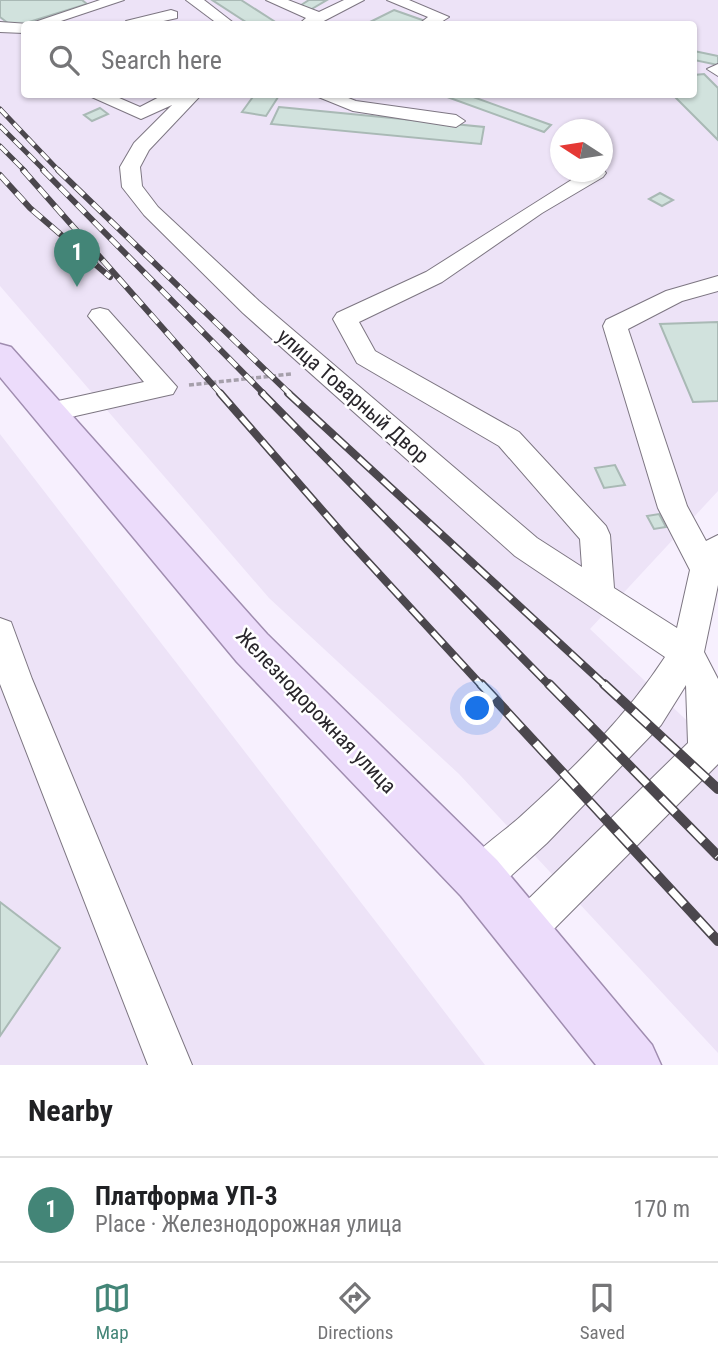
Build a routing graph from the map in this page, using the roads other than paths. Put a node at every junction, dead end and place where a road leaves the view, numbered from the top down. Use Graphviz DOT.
graph roads {
  1 [pos="116,0"];
  2 [pos="157,0"];
  3 [pos="194,0"];
  4 [pos="275,0"];
  5 [pos="356,0"];
  6 [pos="395,0"];
  7 [pos="176,20"];
  8 [pos="47,21"];
  9 [pos="223,21"];
  10 [pos="313,21"];
  11 [pos="433,21"];
  12 [pos="0,27"];
  13 [pos="21,27"];
  14 [pos="103,98"];
  15 [pos="172,98"];
  16 [pos="189,98"];
  17 [pos="331,98"];
  18 [pos="456,121"];
  19 [pos="581,182"];
  20 [pos="718,283"];
  21 [pos="100,316"];
  22 [pos="0,355"];
  23 [pos="49,412"];
  24 [pos="712,559"];
  25 [pos="599,595"];
  26 [pos="0,632"];
  27 [pos="687,653"];
  28 [pos="8,687"];
  29 [pos="479,878"];
  30 [pos="523,932"];
  31 [pos="170,1065"];
  32 [pos="632,1065"];
  1 -- 8 [label="street"];
  2 -- 7 [label="street"];
  3 -- 9 [label="street"];
  4 -- 10 [label="street"];
  5 -- 10 [label="street"];
  6 -- 11 [label="street"];
  12 -- 13 [label="street"];
  14 -- 15 [label="street"];
  16 -- 25 [label="street, улица Товарный Двор"];
  17 -- 18 [label="street"];
  19 -- 25 [label="street"];
  20 -- 24 [label="street"];
  21 -- 23 [label="street"];
  22 -- 23 [label="main road, Железнодорожная улица"];
  23 -- 29 [label="main road, Железнодорожная улица"];
  24 -- 27 [label="street"];
  25 -- 27 [label="street, улица Товарный Двор"];
  26 -- 28 [label="street"];
  27 -- 29 [label="street"];
  27 -- 30 [label="street"];
  28 -- 31 [label="street"];
  29 -- 30 [label="main road, Железнодорожная улица"];
  30 -- 32 [label="main road, Железнодорожная улица"];
}
